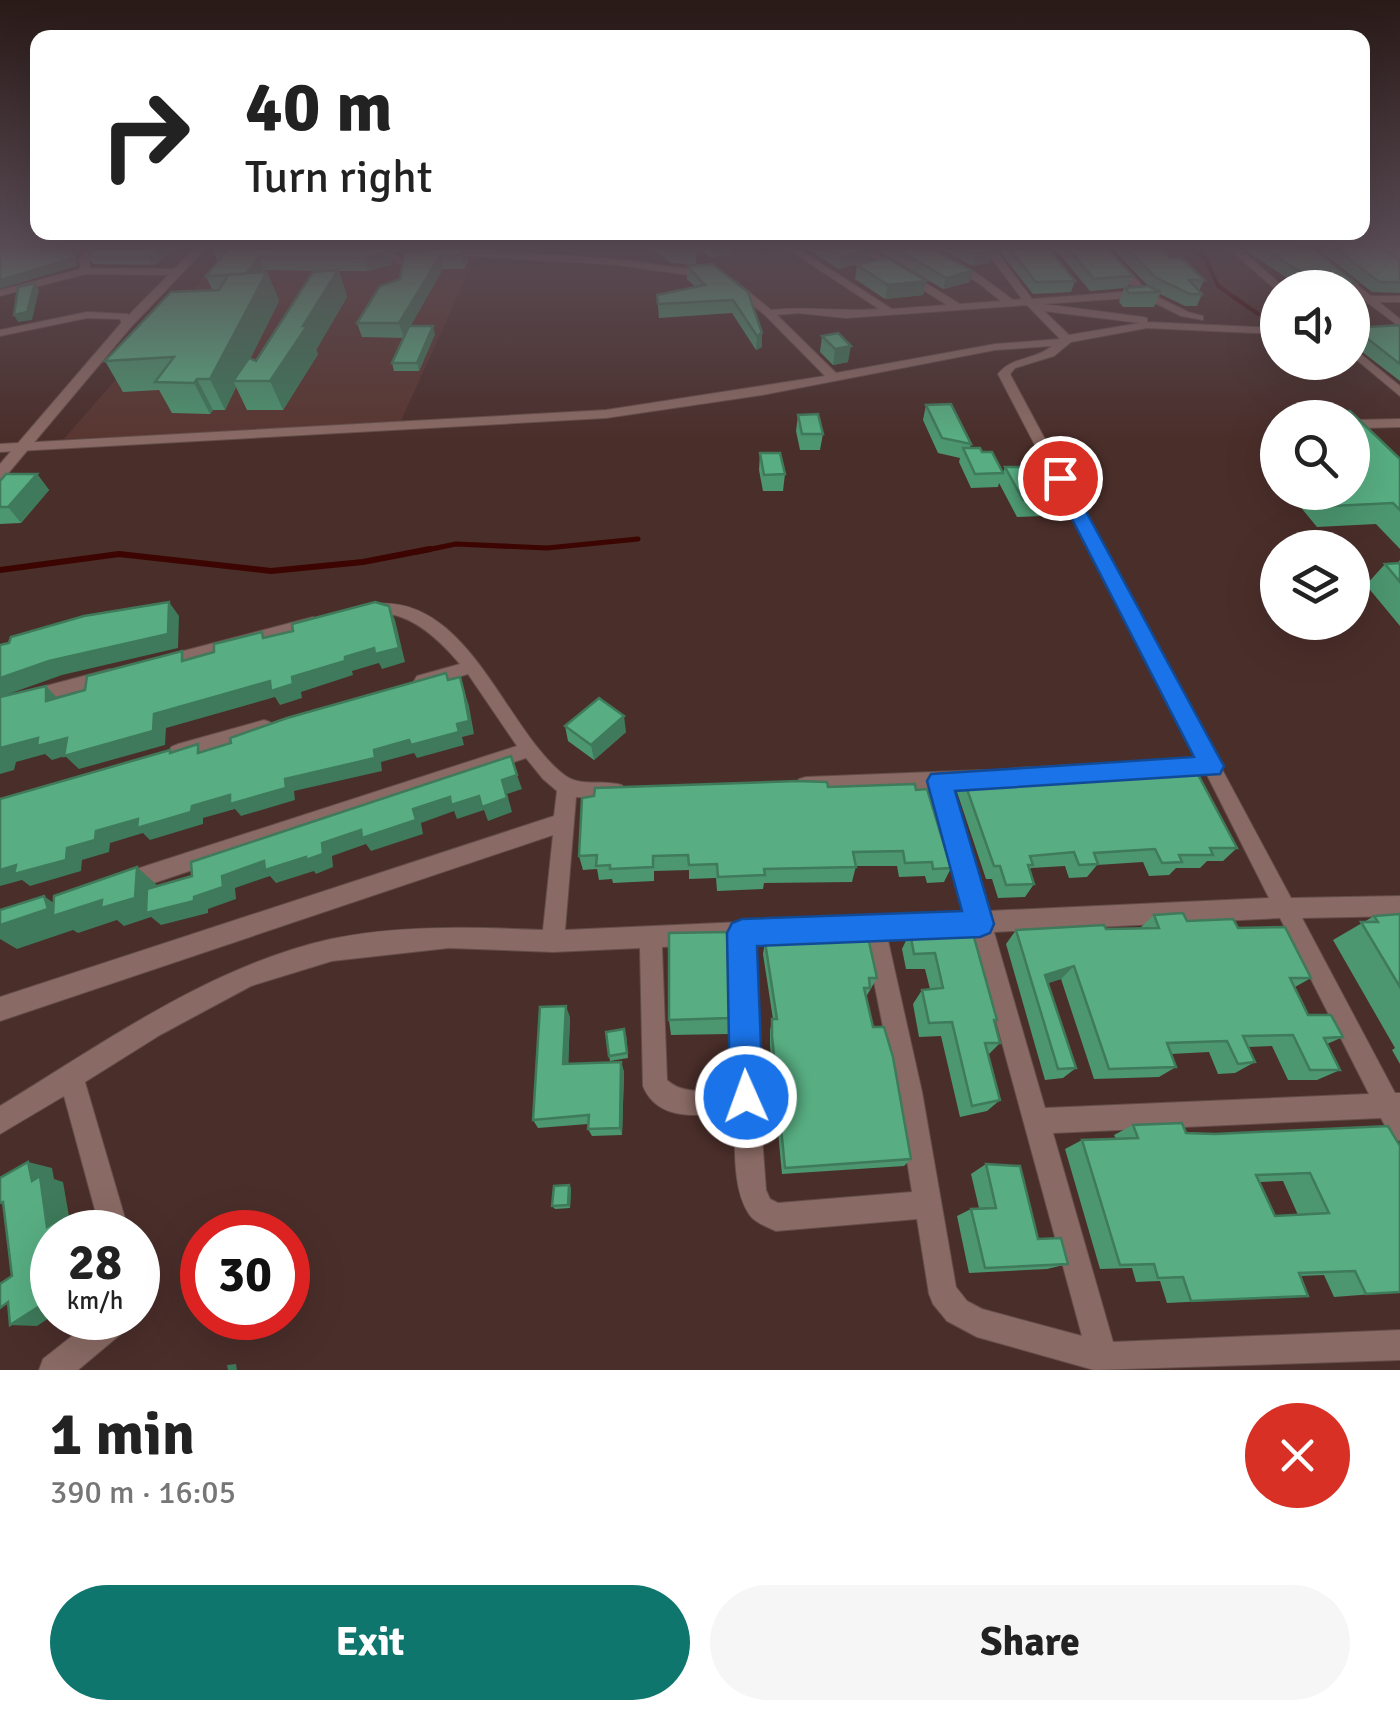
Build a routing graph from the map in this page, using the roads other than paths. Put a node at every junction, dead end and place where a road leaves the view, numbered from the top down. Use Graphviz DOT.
graph roads {
  1 [pos="139,312"];
  2 [pos="779,312"];
  3 [pos="817,312"];
  4 [pos="903,312"];
  5 [pos="1038,312"];
  6 [pos="1087,312"];
  7 [pos="1181,312"];
  8 [pos="769,313"];
  9 [pos="893,313"];
  10 [pos="127,324"];
  11 [pos="1163,324"];
  12 [pos="1400,327"];
  13 [pos="1384,330"];
  14 [pos="0,332"];
  15 [pos="1258,332"];
  16 [pos="1064,341"];
  17 [pos="1370,366"];
  18 [pos="834,378"];
  19 [pos="1400,392"];
  20 [pos="1400,423"];
  21 [pos="1377,446"];
  22 [pos="24,447"];
  23 [pos="0,448"];
  24 [pos="0,474"];
  25 [pos="342,616"];
  26 [pos="324,620"];
  27 [pos="152,665"];
  28 [pos="471,667"];
  29 [pos="133,670"];
  30 [pos="396,689"];
  31 [pos="0,705"];
  32 [pos="283,722"];
  33 [pos="530,749"];
  34 [pos="151,760"];
  35 [pos="1212,766"];
  36 [pos="940,781"];
  37 [pos="782,786"];
  38 [pos="567,787"];
  39 [pos="644,790"];
  40 [pos="561,823"];
  41 [pos="95,893"];
  42 [pos="1400,906"];
  43 [pos="1284,908"];
  44 [pos="980,924"];
  45 [pos="874,928"];
  46 [pos="742,933"];
  47 [pos="652,936"];
  48 [pos="553,942"];
  49 [pos="0,1010"];
  50 [pos="72,1080"];
  51 [pos="746,1097"];
  52 [pos="1396,1113"];
  53 [pos="0,1121"];
  54 [pos="1038,1121"];
  55 [pos="928,1204"];
  56 [pos="109,1210"];
  57 [pos="91,1340"];
  58 [pos="1400,1345"];
  59 [pos="1108,1363"];
  60 [pos="54,1370"];
  1 -- 10 [label="street"];
  2 -- 8 [label="street"];
  3 -- 9 [label="street"];
  4 -- 9 [label="street"];
  5 -- 16 [label="street"];
  6 -- 11 [label="street"];
  7 -- 15 [label="street"];
  8 -- 18 [label="street"];
  10 -- 14 [label="street"];
  10 -- 22 [label="street"];
  11 -- 15 [label="street"];
  11 -- 16 [label="street"];
  12 -- 13 [label="street"];
  16 -- 18 [label="street"];
  16 -- 35 [label="street"];
  17 -- 19 [label="street"];
  18 -- 22 [label="street"];
  20 -- 21 [label="street"];
  22 -- 23 [label="street"];
  22 -- 24 [label="street"];
  25 -- 28 [label="street"];
  26 -- 27 [label="street"];
  28 -- 30 [label="street"];
  28 -- 33 [label="street"];
  29 -- 31 [label="street"];
  32 -- 34 [label="street"];
  33 -- 38 [label="street"];
  33 -- 41 [label="street"];
  35 -- 36 [label="street"];
  35 -- 43 [label="street"];
  36 -- 37 [label="street"];
  36 -- 44 [label="street"];
  38 -- 39 [label="street"];
  38 -- 40 [label="street"];
  40 -- 48 [label="street"];
  40 -- 49 [label="street"];
  42 -- 43 [label="street"];
  43 -- 44 [label="street"];
  43 -- 52 [label="street"];
  44 -- 45 [label="street"];
  44 -- 54 [label="street"];
  45 -- 46 [label="street"];
  45 -- 55 [label="street"];
  46 -- 47 [label="street"];
  46 -- 51 [label="street"];
  47 -- 48 [label="street"];
  47 -- 51 [label="street"];
  48 -- 50 [label="street"];
  50 -- 53 [label="street"];
  50 -- 56 [label="street"];
  51 -- 55 [label="street"];
  52 -- 54 [label="street"];
  54 -- 59 [label="street"];
  55 -- 59 [label="street"];
  57 -- 60 [label="street"];
  58 -- 59 [label="street"];
}
